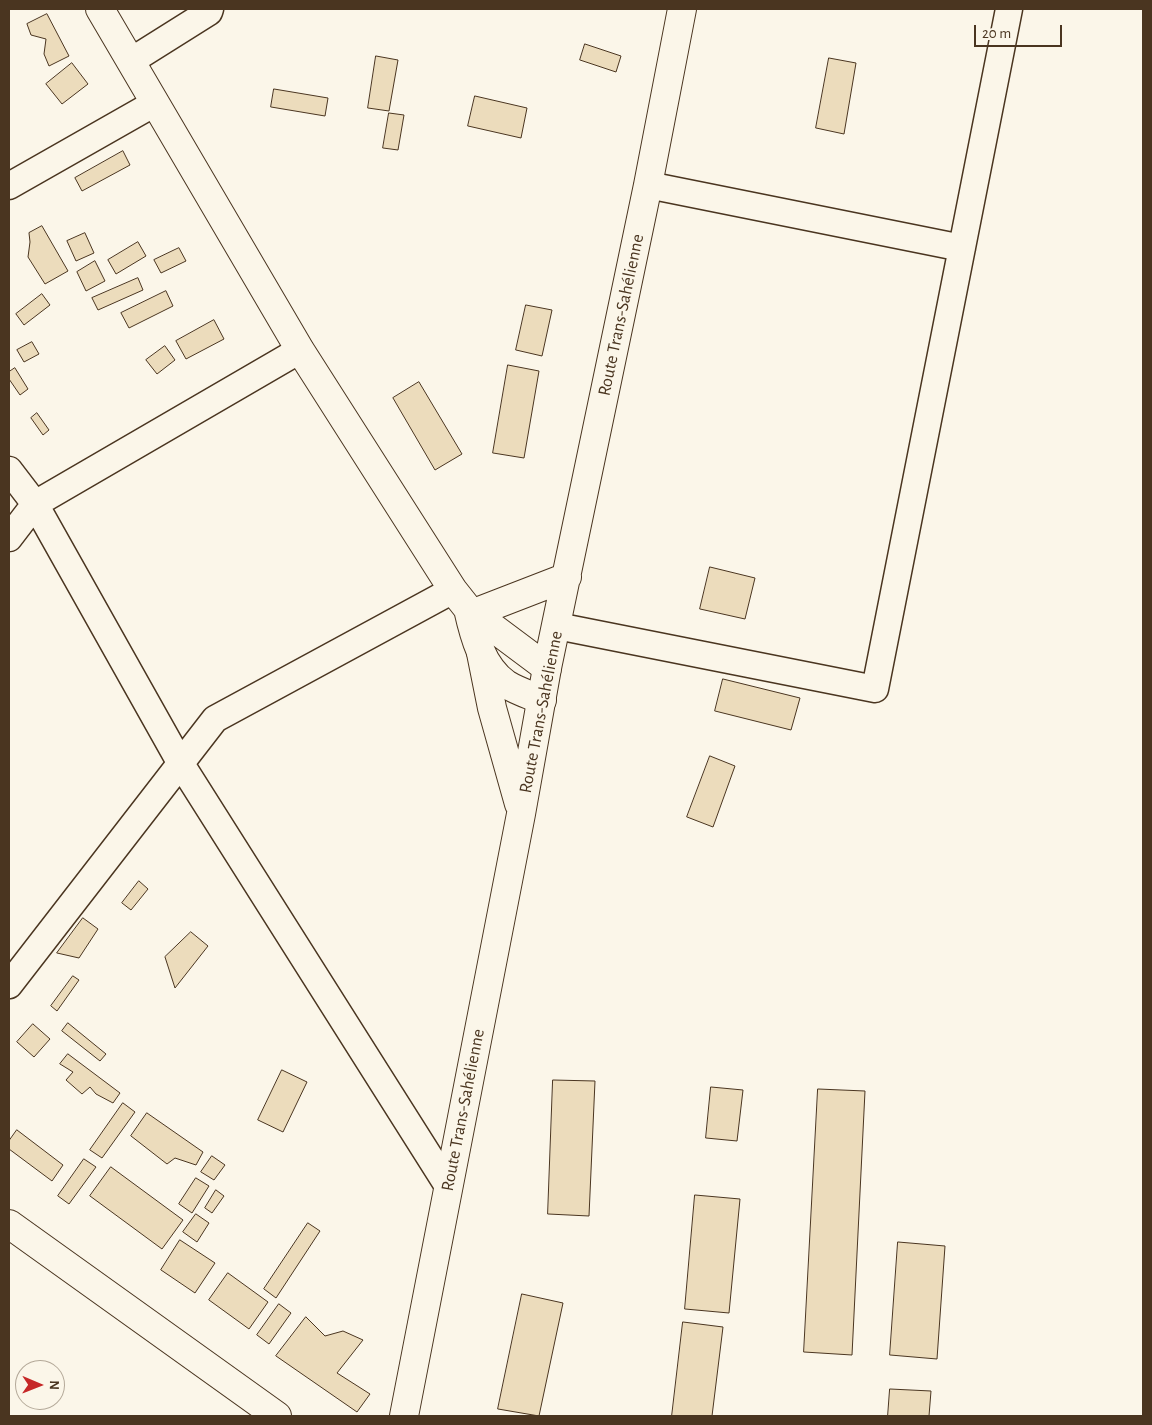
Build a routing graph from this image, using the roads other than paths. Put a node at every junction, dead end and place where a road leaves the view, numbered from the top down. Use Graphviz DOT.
graph roads {
  1 [pos="100,9"];
  2 [pos="210,9"];
  3 [pos="682,9"];
  4 [pos="1009,9"];
  5 [pos="131,61"];
  6 [pos="155,102"];
  7 [pos="648,185"];
  8 [pos="9,186"];
  9 [pos="962,248"];
  10 [pos="300,350"];
  11 [pos="9,470"];
  12 [pos="35,504"];
  13 [pos="9,538"];
  14 [pos="567,577"];
  15 [pos="465,604"];
  16 [pos="557,626"];
  17 [pos="481,653"];
  18 [pos="548,668"];
  19 [pos="542,700"];
  20 [pos="181,764"];
  21 [pos="521,814"];
  22 [pos="9,985"];
  23 [pos="448,1186"];
  24 [pos="9,1224"];
  25 [pos="277,1416"];
  26 [pos="404,1416"];
  1 -- 5 [label="main road"];
  2 -- 5 [label="street"];
  3 -- 7 [label="main road, Route Trans-Sahélienne"];
  4 -- 9 [label="street"];
  5 -- 6 [label="main road"];
  6 -- 8 [label="street"];
  6 -- 10 [label="main road"];
  7 -- 9 [label="street"];
  7 -- 14 [label="main road, Route Trans-Sahélienne"];
  9 -- 16 [label="street"];
  10 -- 12 [label="street"];
  10 -- 15 [label="main road"];
  11 -- 12 [label="street"];
  12 -- 13 [label="street"];
  12 -- 20 [label="street"];
  14 -- 15 [label="main road"];
  14 -- 16 [label="main road, Route Trans-Sahélienne"];
  15 -- 17 [label="main road"];
  15 -- 18 [label="main road"];
  15 -- 20 [label="street"];
  16 -- 18 [label="main road, Route Trans-Sahélienne"];
  17 -- 19 [label="main road"];
  17 -- 21 [label="main road"];
  18 -- 19 [label="main road, Route Trans-Sahélienne"];
  19 -- 21 [label="main road, Route Trans-Sahélienne"];
  20 -- 22 [label="street"];
  20 -- 23 [label="street"];
  21 -- 23 [label="main road, Route Trans-Sahélienne"];
  23 -- 26 [label="main road, Route Trans-Sahélienne"];
  24 -- 25 [label="main road"];
}
